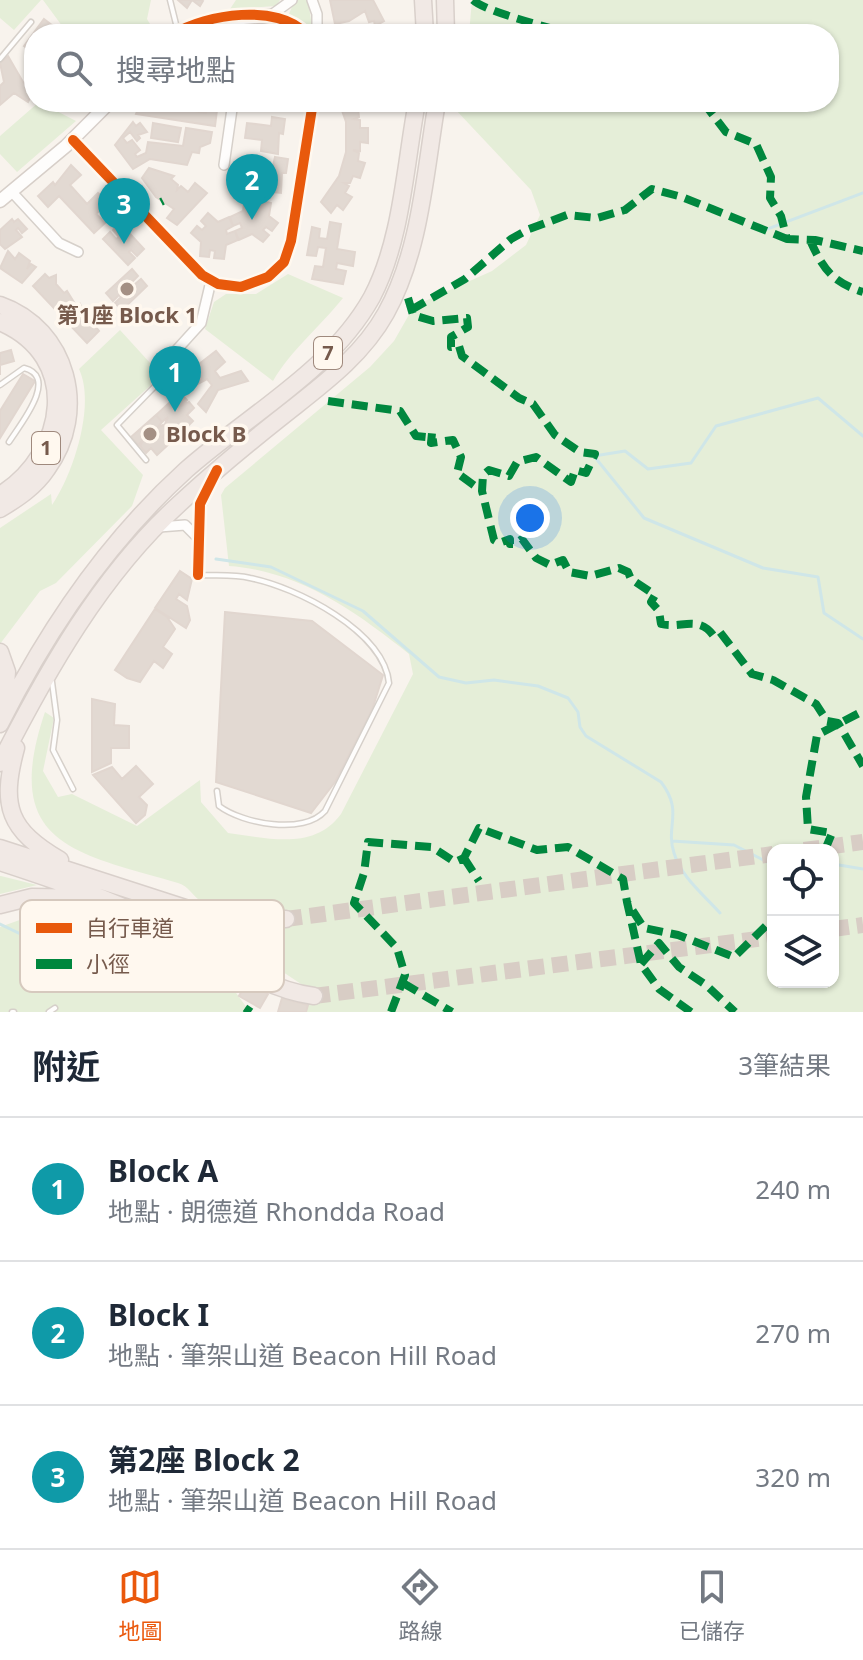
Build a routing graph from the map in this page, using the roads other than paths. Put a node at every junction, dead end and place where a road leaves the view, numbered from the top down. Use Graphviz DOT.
graph roads {
  1 [pos="170,0"];
  2 [pos="292,0"];
  3 [pos="312,0"];
  4 [pos="423,0"];
  5 [pos="445,0"];
  6 [pos="270,16"];
  7 [pos="233,18"];
  8 [pos="174,24"];
  9 [pos="198,24"];
  10 [pos="234,24"];
  11 [pos="292,24"];
  12 [pos="317,24"];
  13 [pos="424,24"];
  14 [pos="446,24"];
  15 [pos="24,30"];
  16 [pos="0,59"];
  17 [pos="100,112"];
  18 [pos="232,112"];
  19 [pos="311,112"];
  20 [pos="415,112"];
  21 [pos="435,112"];
  22 [pos="73,140"];
  23 [pos="224,165"];
  24 [pos="11,191"];
  25 [pos="0,201"];
  26 [pos="78,252"];
  27 [pos="211,281"];
  28 [pos="0,305"];
  29 [pos="0,322"];
  30 [pos="162,366"];
  31 [pos="0,385"];
  32 [pos="9,442"];
  33 [pos="146,460"];
  34 [pos="217,470"];
  35 [pos="0,495"];
  36 [pos="0,509"];
  37 [pos="152,529"];
  38 [pos="197,537"];
  39 [pos="124,548"];
  40 [pos="198,575"];
  41 [pos="0,652"];
  42 [pos="51,671"];
  43 [pos="2,720"];
  44 [pos="22,722"];
  45 [pos="0,763"];
  46 [pos="73,789"];
  47 [pos="217,791"];
  48 [pos="0,848"];
  49 [pos="0,862"];
  50 [pos="28,865"];
  51 [pos="81,875"];
  52 [pos="99,898"];
  53 [pos="104,900"];
  54 [pos="159,900"];
  55 [pos="0,905"];
  56 [pos="284,989"];
  57 [pos="314,996"];
  58 [pos="55,1008"];
  59 [pos="49,1012"];
  1 -- 8 [label="lane"];
  2 -- 6 [label="street"];
  3 -- 12 [label="street"];
  4 -- 13 [label="highway"];
  5 -- 14 [label="highway"];
  6 -- 7 [label="street"];
  6 -- 11 [label="street"];
  7 -- 9 [label="street"];
  7 -- 10 [label="street"];
  15 -- 16 [label="lane"];
  17 -- 22 [label="street"];
  18 -- 23 [label="street"];
  19 -- 27 [label="street"];
  20 -- 39 [label="highway, 7"];
  21 -- 34 [label="highway, 7"];
  22 -- 24 [label="street"];
  22 -- 27 [label="street"];
  24 -- 25 [label="street"];
  24 -- 26 [label="street"];
  27 -- 30 [label="street"];
  28 -- 36 [label="highway, 1"];
  29 -- 35 [label="highway, 1"];
  30 -- 33 [label="lane"];
  31 -- 32 [label="lane"];
  34 -- 37 [label="highway, 7"];
  34 -- 38 [label="street"];
  37 -- 38 [label="street"];
  37 -- 39 [label="highway, 7"];
  38 -- 40 [label="street"];
  39 -- 42 [label="highway, 7"];
  39 -- 43 [label="highway, 7"];
  40 -- 47 [label="lane"];
  41 -- 43 [label="highway"];
  42 -- 44 [label="highway, 7"];
  42 -- 46 [label="lane"];
  44 -- 45 [label="highway, 7"];
  44 -- 51 [label="highway"];
  48 -- 50 [label="highway"];
  49 -- 50 [label="highway"];
  50 -- 51 [label="highway"];
  50 -- 52 [label="highway"];
  51 -- 54 [label="highway"];
  52 -- 53 [label="highway"];
  52 -- 55 [label="highway"];
  56 -- 57 [label="highway"];
  58 -- 59 [label="lane"];
}
